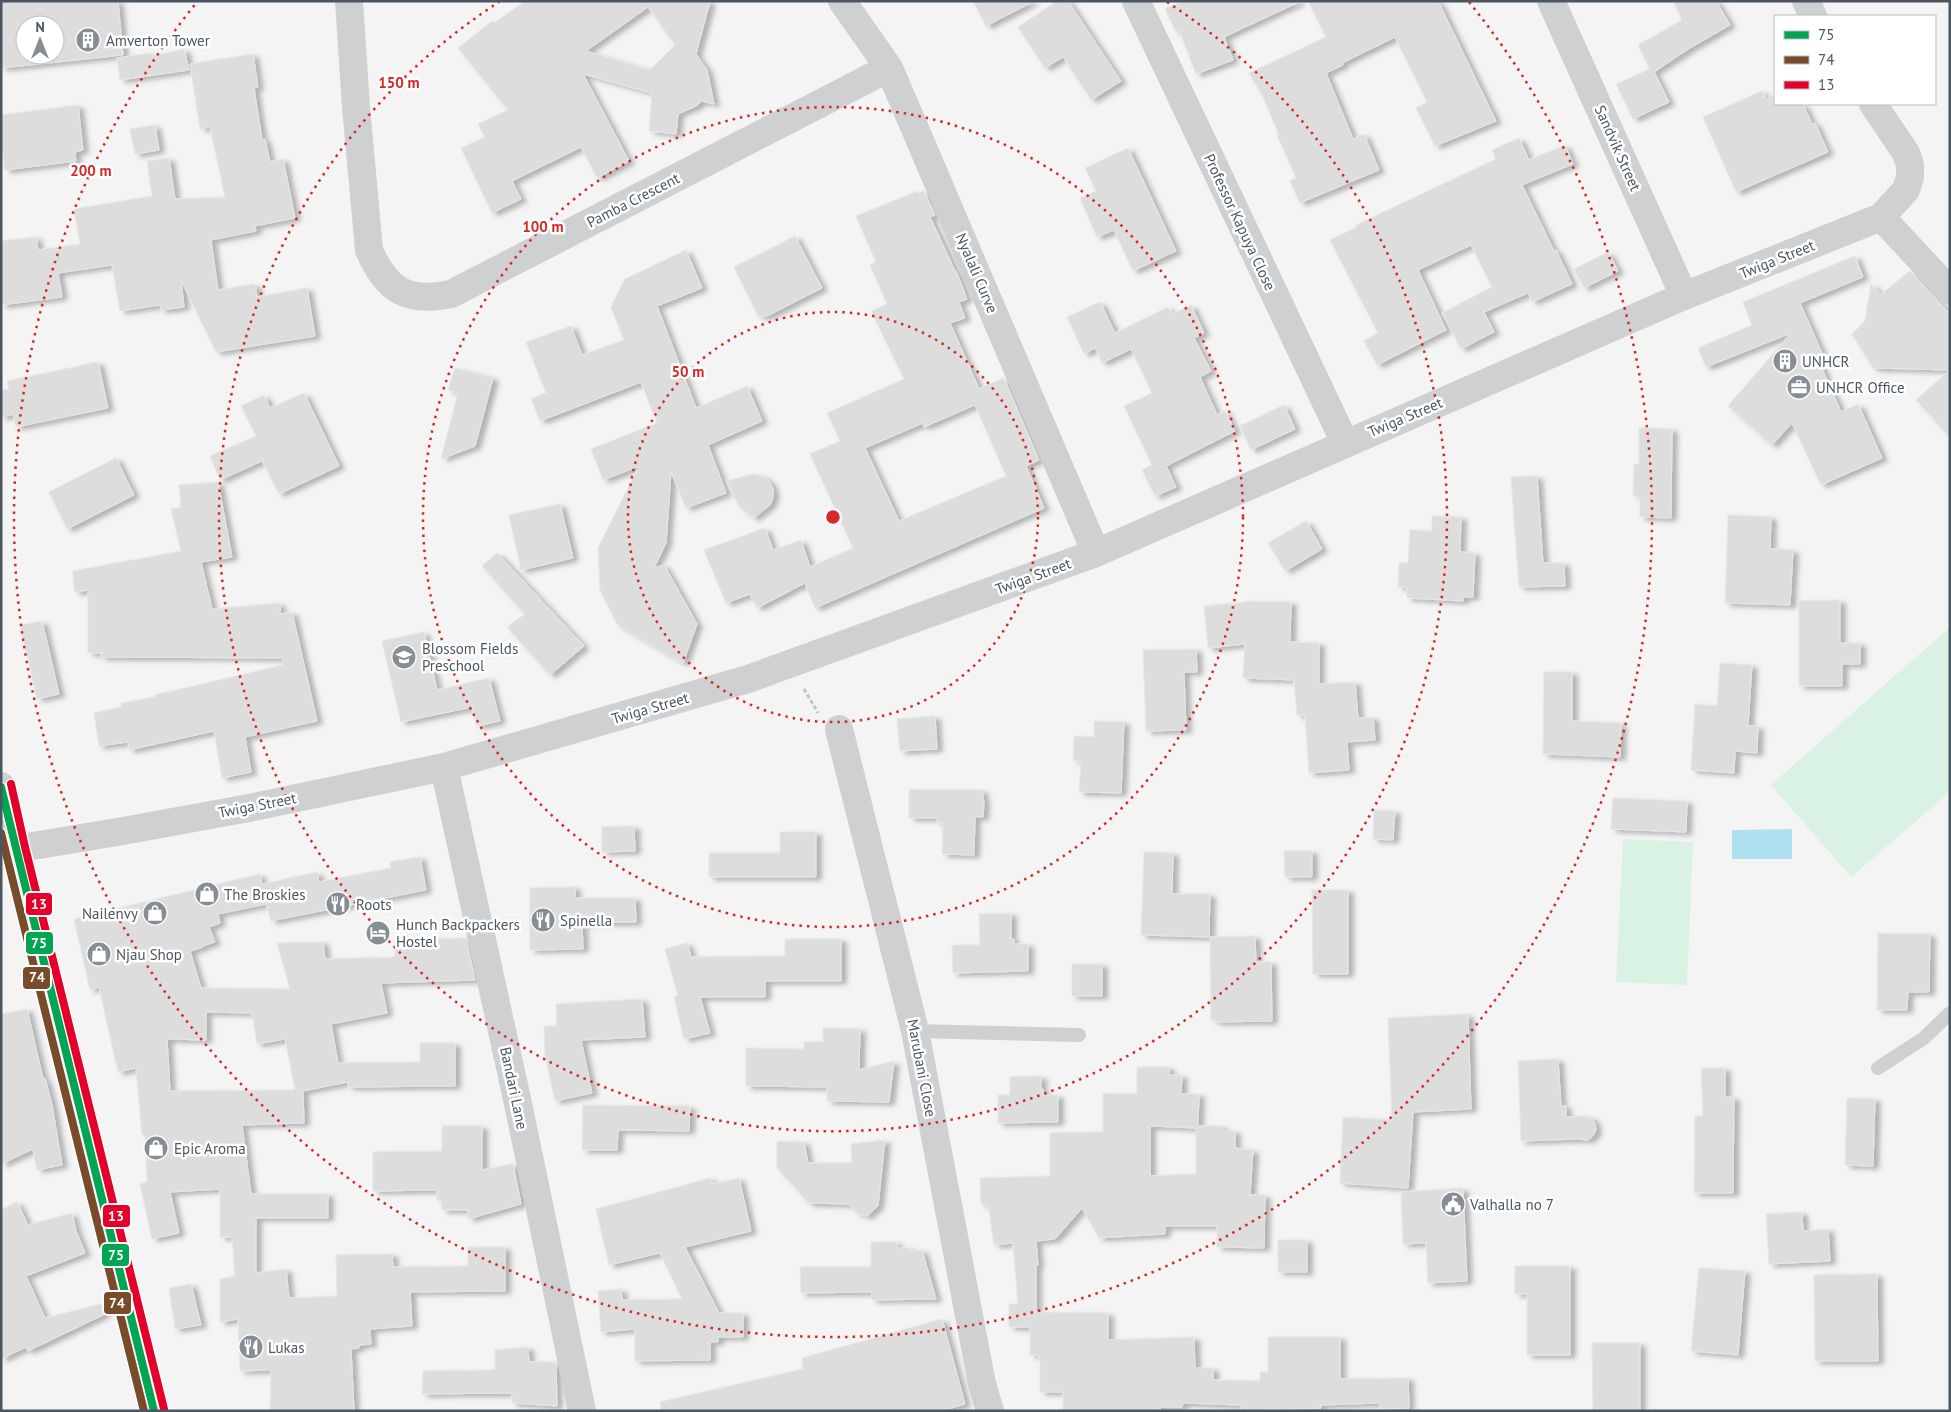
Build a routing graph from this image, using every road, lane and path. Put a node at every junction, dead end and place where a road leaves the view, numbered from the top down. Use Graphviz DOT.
graph roads {
  1 [pos="349,1"];
  2 [pos="842,1"];
  3 [pos="1136,1"];
  4 [pos="1551,1"];
  5 [pos="1806,1"];
  6 [pos="1813,15"];
  7 [pos="890,68"];
  8 [pos="1874,105"];
  9 [pos="1881,217"];
  10 [pos="1950,290"];
  11 [pos="1684,296"];
  12 [pos="1344,443"];
  13 [pos="1096,553"];
  14 [pos="790,664"];
  15 [pos="839,729"];
  16 [pos="444,767"];
  17 [pos="1,786"];
  18 [pos="15,849"];
  19 [pos="1950,1013"];
  20 [pos="915,1031"];
  21 [pos="1079,1035"];
  22 [pos="1878,1068"];
  23 [pos="154,1411"];
  24 [pos="582,1411"];
  25 [pos="990,1411"];
  1 -- 7 [label="street, Pamba Crescent"];
  2 -- 7 [label="street, Nyalali Curve"];
  3 -- 12 [label="street, Professor Kapuya Close"];
  4 -- 11 [label="street, Sandvik Street"];
  5 -- 6 [label="street"];
  7 -- 13 [label="street, Nyalali Curve"];
  8 -- 9 [label="street, Twiga Street"];
  9 -- 10 [label="street"];
  9 -- 11 [label="street, Twiga Street"];
  11 -- 12 [label="street, Twiga Street"];
  12 -- 13 [label="street, Twiga Street"];
  13 -- 14 [label="street, Twiga Street"];
  14 -- 15 [label="path"];
  14 -- 16 [label="street, Twiga Street"];
  15 -- 20 [label="street, Marubani Close"];
  16 -- 18 [label="street, Twiga Street"];
  16 -- 24 [label="street, Bandari Lane"];
  17 -- 18 [label="street"];
  18 -- 23 [label="street"];
  19 -- 22 [label="lane"];
  20 -- 21 [label="lane"];
  20 -- 25 [label="street, Marubani Close"];
}
